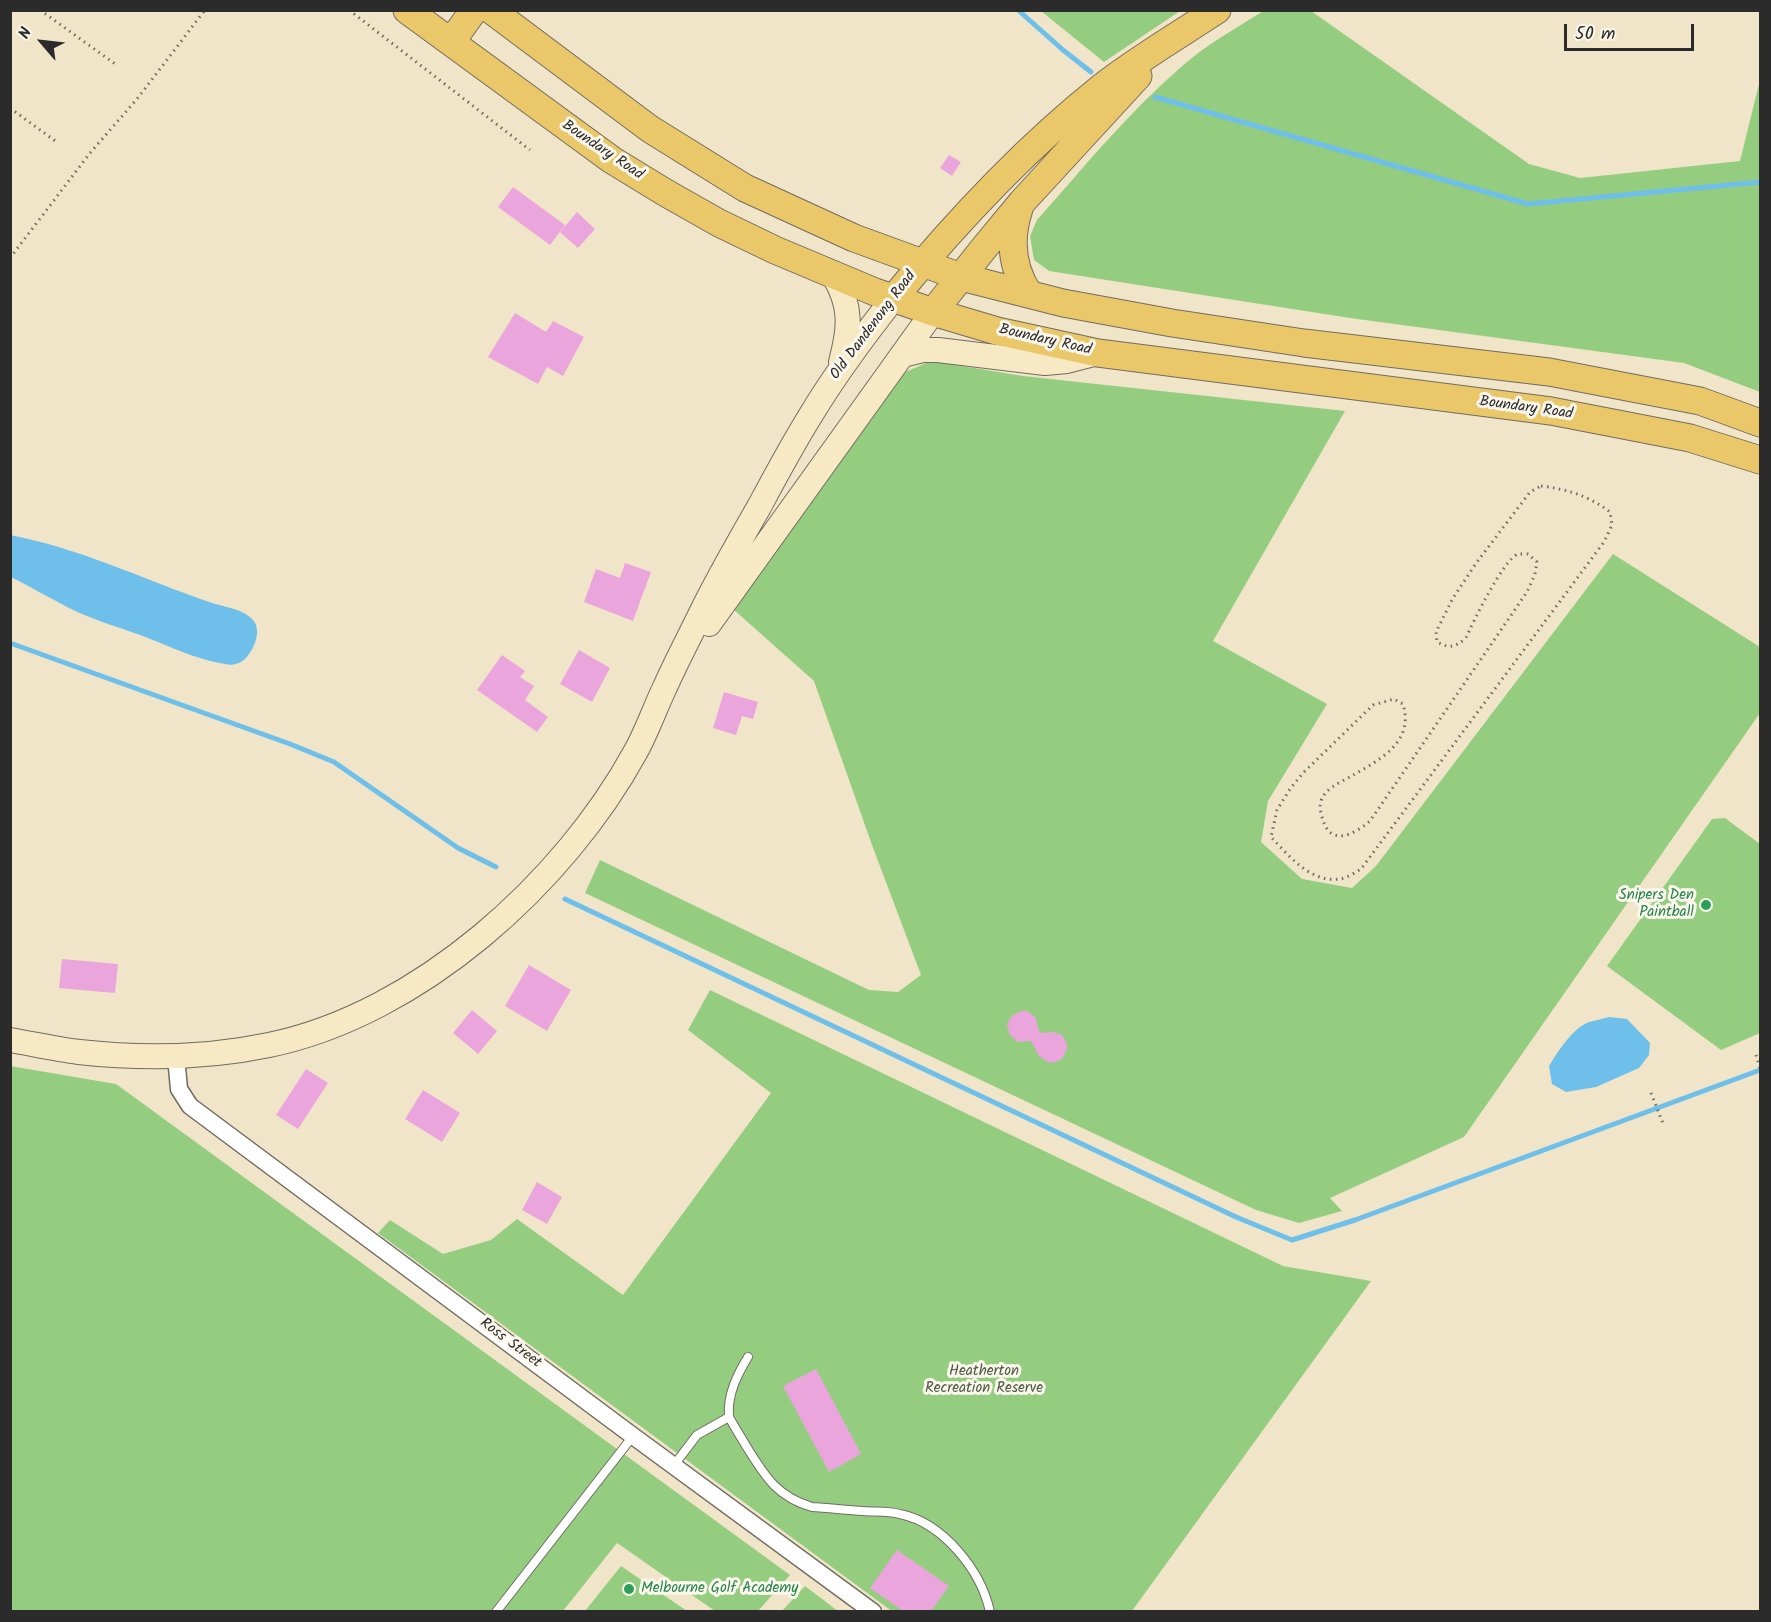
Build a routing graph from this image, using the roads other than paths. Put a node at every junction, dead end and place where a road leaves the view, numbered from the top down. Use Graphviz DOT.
graph roads {
  1 [pos="407,10"];
  2 [pos="474,10"];
  3 [pos="491,10"];
  4 [pos="1217,10"];
  5 [pos="1172,40"];
  6 [pos="451,42"];
  7 [pos="1022,202"];
  8 [pos="922,263"];
  9 [pos="834,276"];
  10 [pos="961,277"];
  11 [pos="1029,294"];
  12 [pos="893,298"];
  13 [pos="933,312"];
  14 [pos="1098,353"];
  15 [pos="902,355"];
  16 [pos="838,373"];
  17 [pos="1761,423"];
  18 [pos="1761,460"];
  19 [pos="666,685"];
  20 [pos="10,1040"];
  21 [pos="176,1057"];
  22 [pos="748,1358"];
  23 [pos="729,1417"];
  24 [pos="633,1436"];
  25 [pos="674,1465"];
  26 [pos="496,1611"];
  27 [pos="873,1611"];
  28 [pos="990,1611"];
  1 -- 6 [label="main road, Boundary Road"];
  2 -- 6 [label="main road"];
  3 -- 8 [label="main road"];
  4 -- 5 [label="main road, Old Dandenong Road"];
  5 -- 7 [label="main road, Old Dandenong Road"];
  5 -- 8 [label="main road, Old Dandenong Road"];
  6 -- 9 [label="main road, Boundary Road"];
  7 -- 10 [label="main road, Old Dandenong Road"];
  7 -- 11 [label="main road"];
  8 -- 10 [label="main road"];
  8 -- 12 [label="main road, Old Dandenong Road"];
  9 -- 12 [label="main road, Boundary Road"];
  9 -- 16 [label="main road"];
  10 -- 11 [label="main road"];
  10 -- 13 [label="main road, Old Dandenong Road"];
  11 -- 17 [label="main road"];
  12 -- 13 [label="main road, Boundary Road"];
  12 -- 16 [label="main road, Old Dandenong Road"];
  13 -- 14 [label="main road, Boundary Road"];
  13 -- 15 [label="main road, Old Dandenong Road"];
  14 -- 15 [label="main road"];
  14 -- 18 [label="main road, Boundary Road"];
  15 -- 19 [label="main road, Old Dandenong Road"];
  16 -- 19 [label="main road, Old Dandenong Road"];
  19 -- 21 [label="main road, Old Dandenong Road"];
  20 -- 21 [label="main road, Old Dandenong Road"];
  21 -- 24 [label="street, Ross Street"];
  22 -- 23 [label="lane"];
  23 -- 25 [label="lane"];
  23 -- 28 [label="lane"];
  24 -- 25 [label="street, Ross Street"];
  24 -- 26 [label="lane"];
  25 -- 27 [label="street, Ross Street"];
}
